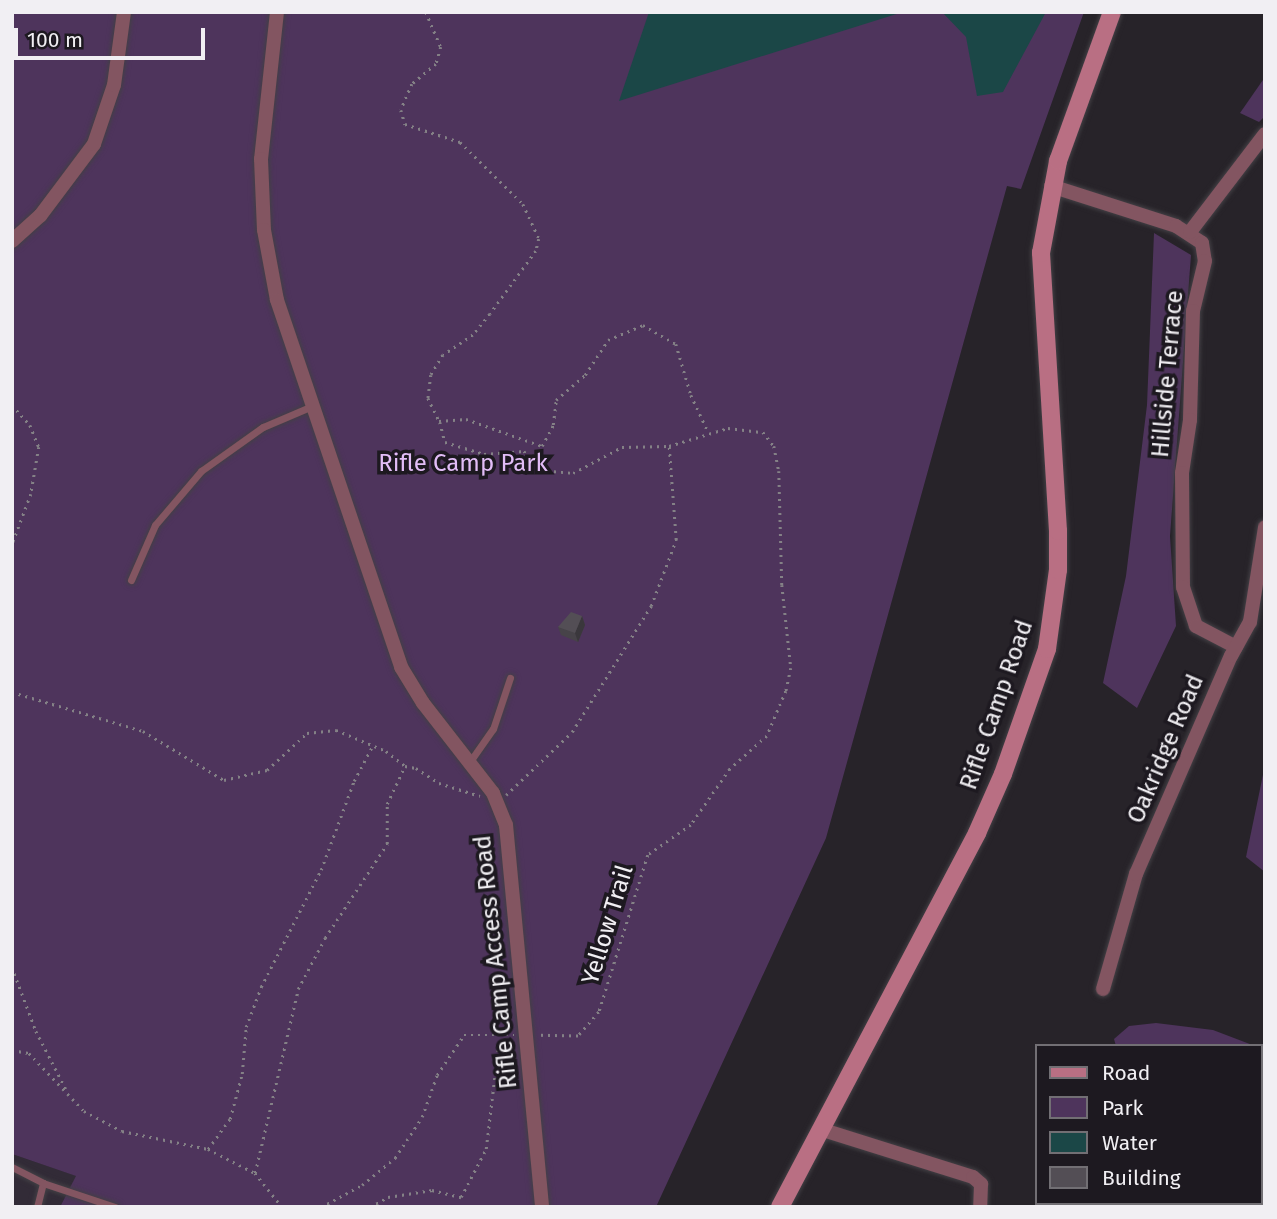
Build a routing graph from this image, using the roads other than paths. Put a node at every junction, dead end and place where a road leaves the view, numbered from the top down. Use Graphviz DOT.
graph roads {
  1 [pos="124,12"];
  2 [pos="277,12"];
  3 [pos="1112,12"];
  4 [pos="1265,134"];
  5 [pos="1051,186"];
  6 [pos="1190,232"];
  7 [pos="12,241"];
  8 [pos="310,407"];
  9 [pos="1265,527"];
  10 [pos="1264,547"];
  11 [pos="131,580"];
  12 [pos="1236,647"];
  13 [pos="510,678"];
  14 [pos="471,760"];
  15 [pos="1103,989"];
  16 [pos="820,1129"];
  17 [pos="12,1167"];
  18 [pos="43,1183"];
  19 [pos="37,1207"];
  20 [pos="115,1207"];
  21 [pos="542,1207"];
  22 [pos="779,1207"];
  23 [pos="980,1207"];
  1 -- 7 [label="street"];
  2 -- 8 [label="street, Rifle Camp Access Road"];
  3 -- 5 [label="street, Rifle Camp Road"];
  4 -- 6 [label="street"];
  5 -- 6 [label="street"];
  5 -- 16 [label="street, Rifle Camp Road"];
  6 -- 12 [label="street, Hillside Terrace"];
  8 -- 11 [label="lane"];
  8 -- 14 [label="street, Rifle Camp Access Road"];
  9 -- 10 [label="street, Oakridge Road"];
  10 -- 12 [label="street, Oakridge Road"];
  12 -- 15 [label="street, Oakridge Road"];
  13 -- 14 [label="lane"];
  14 -- 21 [label="street, Rifle Camp Access Road"];
  16 -- 22 [label="street, Rifle Camp Road"];
  16 -- 23 [label="street"];
  17 -- 18 [label="lane"];
  18 -- 19 [label="lane"];
  18 -- 20 [label="lane"];
}
